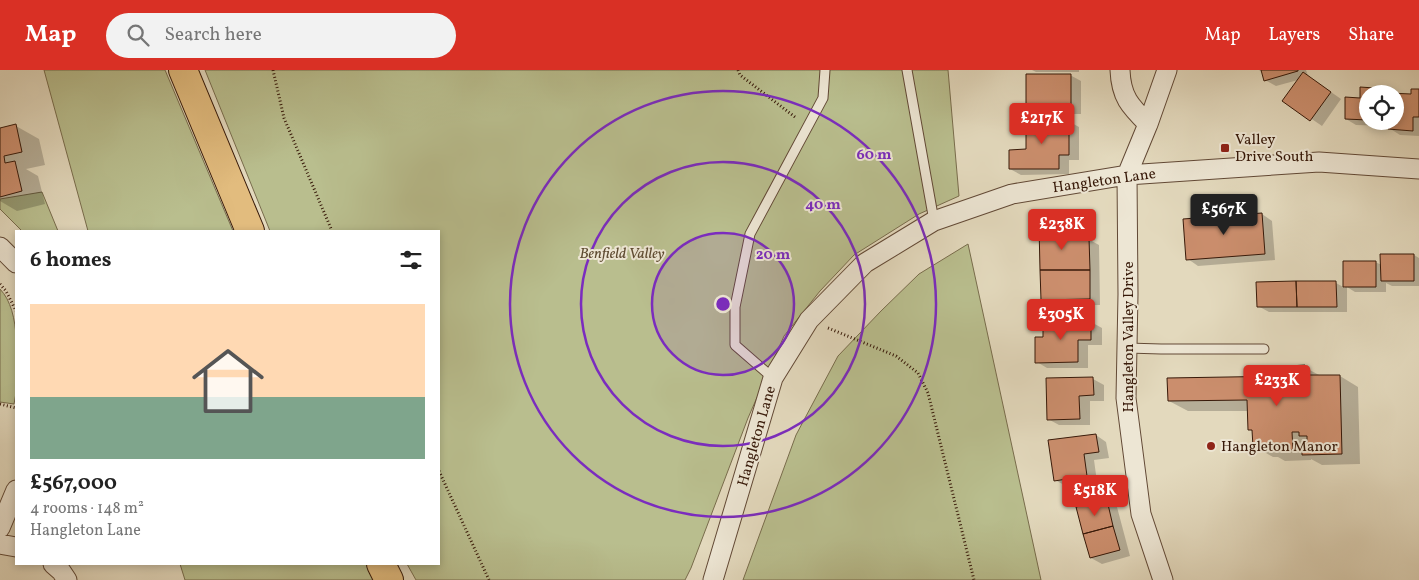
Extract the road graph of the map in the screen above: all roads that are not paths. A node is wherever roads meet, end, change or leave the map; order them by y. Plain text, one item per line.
1 (183, 70) edge
2 (825, 70) edge
3 (907, 70) edge
4 (1120, 70) edge
5 (1167, 70) edge
6 (1148, 124) junction
7 (1419, 169) edge
8 (1127, 175) junction
9 (934, 222) junction
10 (250, 230) edge
11 (0, 247) edge
12 (15, 262) edge
13 (1126, 348) junction
14 (1264, 349) dead end
15 (773, 378) junction
16 (15, 492) edge
17 (0, 528) edge
18 (0, 544) edge
19 (15, 547) edge
20 (53, 565) edge
21 (382, 565) edge
22 (67, 580) edge
23 (389, 580) edge
24 (712, 580) edge
25 (1163, 580) edge

1 - 10 highway
2 - 15 lane
3 - 9 lane
4 - 6 street
5 - 6 street, Hangleton Valley Drive
6 - 8 street, Hangleton Valley Drive
7 - 8 street, Hangleton Lane
8 - 9 street, Hangleton Lane
8 - 13 street, Hangleton Valley Drive
9 - 15 street, Hangleton Lane
11 - 12 street
13 - 14 lane
13 - 25 street, Hangleton Valley Drive
15 - 24 street, Hangleton Lane
16 - 17 street
18 - 19 street
20 - 22 street
21 - 23 highway

